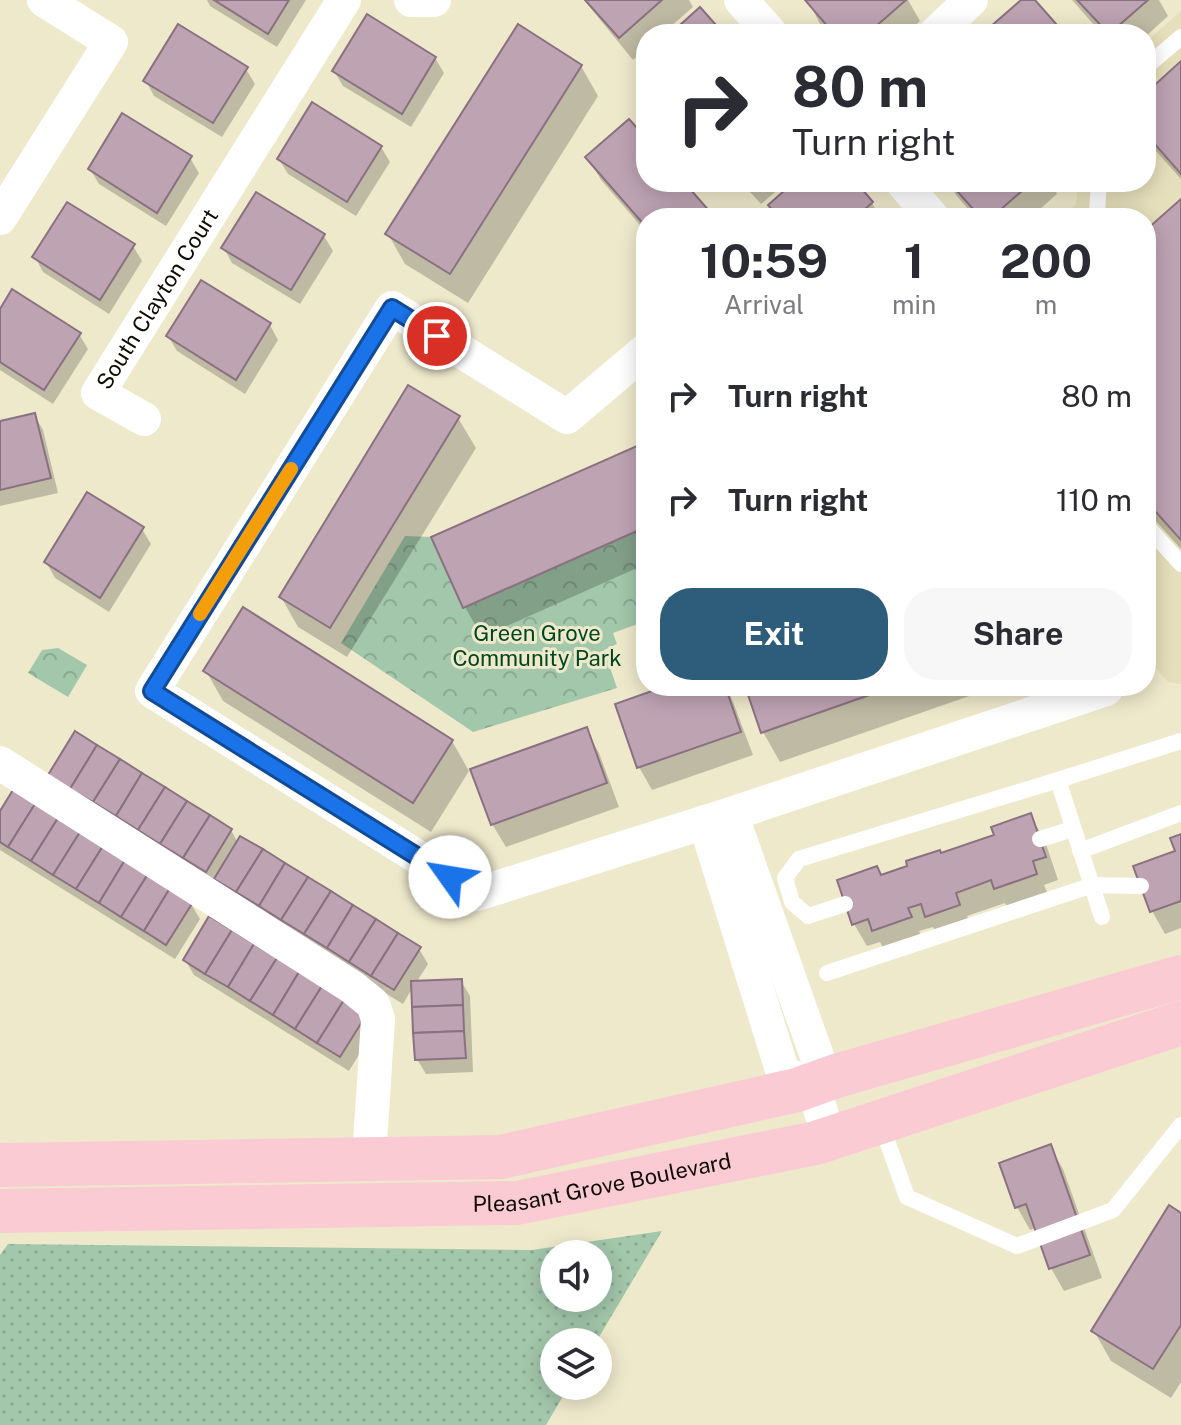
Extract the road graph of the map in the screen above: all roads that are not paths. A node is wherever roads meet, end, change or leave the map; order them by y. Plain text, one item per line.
1 (44, 0) edge
2 (344, 0) edge
3 (411, 0) edge
4 (434, 0) edge
5 (741, 0) edge
6 (971, 0) edge
7 (762, 24) edge
8 (946, 24) edge
9 (1181, 37) edge
10 (1156, 58) edge
11 (911, 192) edge
12 (924, 208) edge
13 (0, 218) edge
14 (636, 358) edge
15 (144, 419) dead end
16 (1156, 536) edge
17 (1181, 564) edge
18 (1085, 696) edge
19 (1181, 741) edge
20 (0, 763) edge
21 (1058, 780) junction
22 (1181, 813) edge
23 (718, 818) junction
24 (1073, 829) junction
25 (1040, 839) dead end
26 (1080, 851) junction
27 (1093, 885) junction
28 (1141, 886) dead end
29 (845, 904) dead end
30 (1102, 917) dead end
31 (827, 973) dead end
32 (1181, 977) edge
33 (801, 1010) junction
34 (766, 1019) junction
35 (1181, 1023) edge
36 (813, 1085) junction
37 (880, 1123) junction
38 (1181, 1125) edge
39 (829, 1139) junction
40 (369, 1159) junction
41 (0, 1165) edge
42 (0, 1211) edge

1 - 13 street
2 - 15 street, South Clayton Court
3 - 4 street
5 - 7 street
6 - 8 street
9 - 10 lane
11 - 12 street
14 - 23 street
16 - 17 lane
18 - 23 street
19 - 21 lane
20 - 40 street
21 - 24 lane
21 - 29 lane
22 - 26 lane
23 - 33 street
23 - 34 street
24 - 25 lane
24 - 26 lane
26 - 27 lane
27 - 28 lane
27 - 30 lane
27 - 31 lane
32 - 36 main road, Pleasant Grove Boulevard
33 - 34 street
33 - 36 street
34 - 36 street
35 - 37 main road, Pleasant Grove Boulevard
36 - 39 street
36 - 40 main road, Pleasant Grove Boulevard
37 - 38 lane
37 - 39 main road, Pleasant Grove Boulevard
39 - 42 main road, Pleasant Grove Boulevard
40 - 41 main road, Pleasant Grove Boulevard

